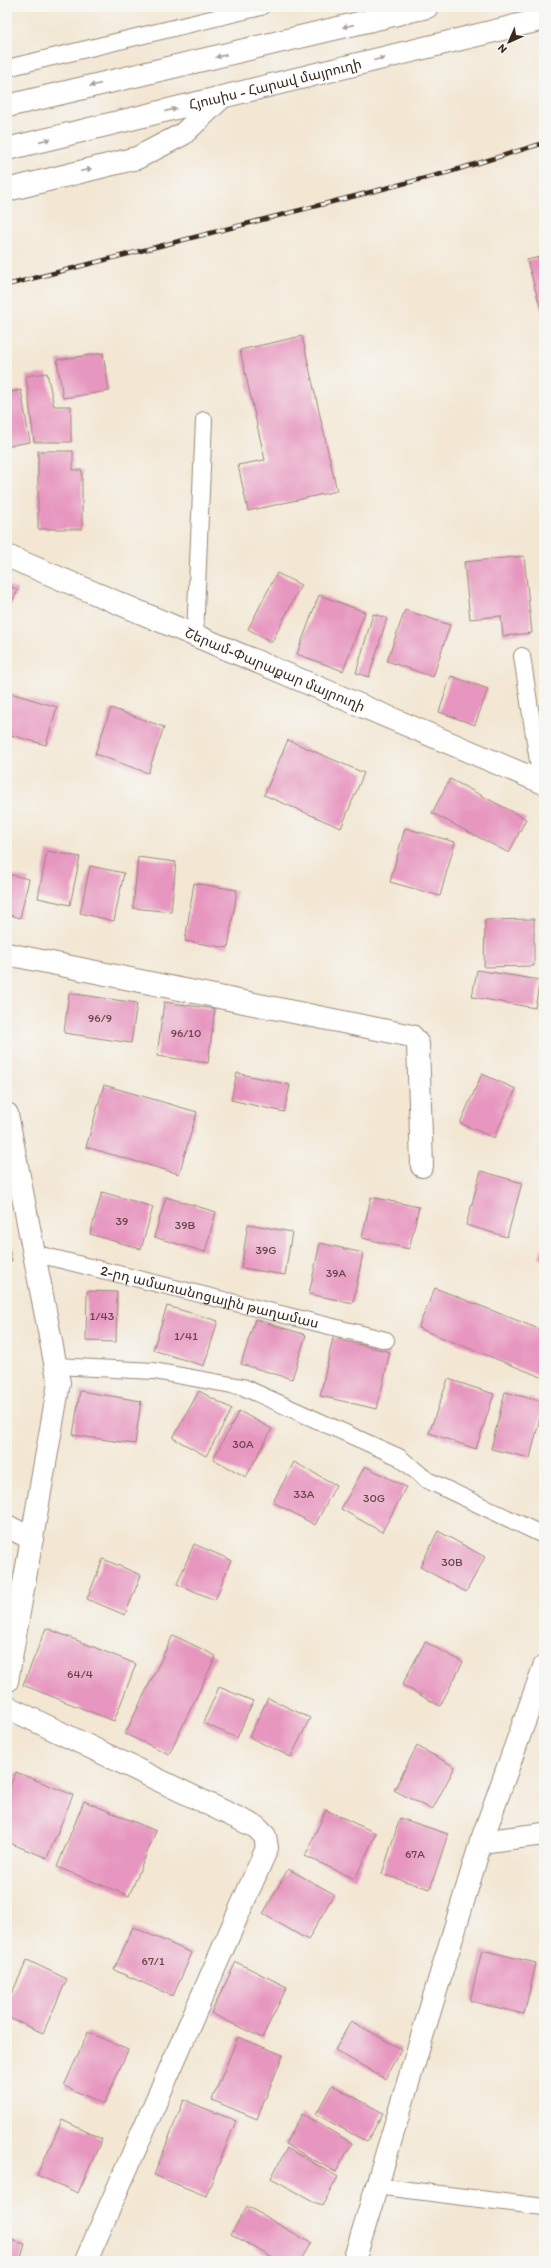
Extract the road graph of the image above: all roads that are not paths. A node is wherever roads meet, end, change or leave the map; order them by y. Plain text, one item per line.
1 (261, 7) edge
2 (426, 7) edge
3 (544, 19) edge
4 (7, 68) edge
5 (222, 98) junction
6 (7, 106) edge
7 (7, 149) edge
8 (7, 190) edge
9 (204, 420) dead end
10 (7, 556) edge
11 (195, 636) junction
12 (522, 656) dead end
13 (542, 782) edge
14 (7, 954) edge
15 (7, 1114) edge
16 (422, 1166) dead end
17 (33, 1253) junction
18 (386, 1340) dead end
19 (55, 1366) junction
20 (7, 1526) edge
21 (543, 1535) dead end
22 (32, 1539) junction
23 (544, 1667) edge
24 (7, 1682) edge
25 (7, 1707) edge
26 (544, 1834) edge
27 (481, 1842) junction
28 (376, 2186) junction
29 (544, 2207) edge
30 (86, 2261) edge
31 (354, 2261) edge

1 - 4 lane
2 -> 6 main road
5 -> 3 main road, Հյուսիս - Հարավ մայրուղի
7 -> 5 main road, Հյուսիս - Հարավ մայրուղի
8 -> 5 main road
9 - 11 lane
10 - 11 main road, Շերամ-Փարաքար մայրուղի
11 - 13 main road, Շերամ-Փարաքար մայրուղի
12 - 13 lane
14 - 16 main road
15 - 17 main road
17 - 18 lane, 2-րդ ամառանոցային թաղամաս
17 - 19 main road
19 - 21 lane
19 - 22 main road
20 - 22 main road
22 - 24 main road
23 - 27 main road
25 - 30 main road
26 - 27 main road
27 - 28 main road
28 - 29 lane
28 - 31 main road

